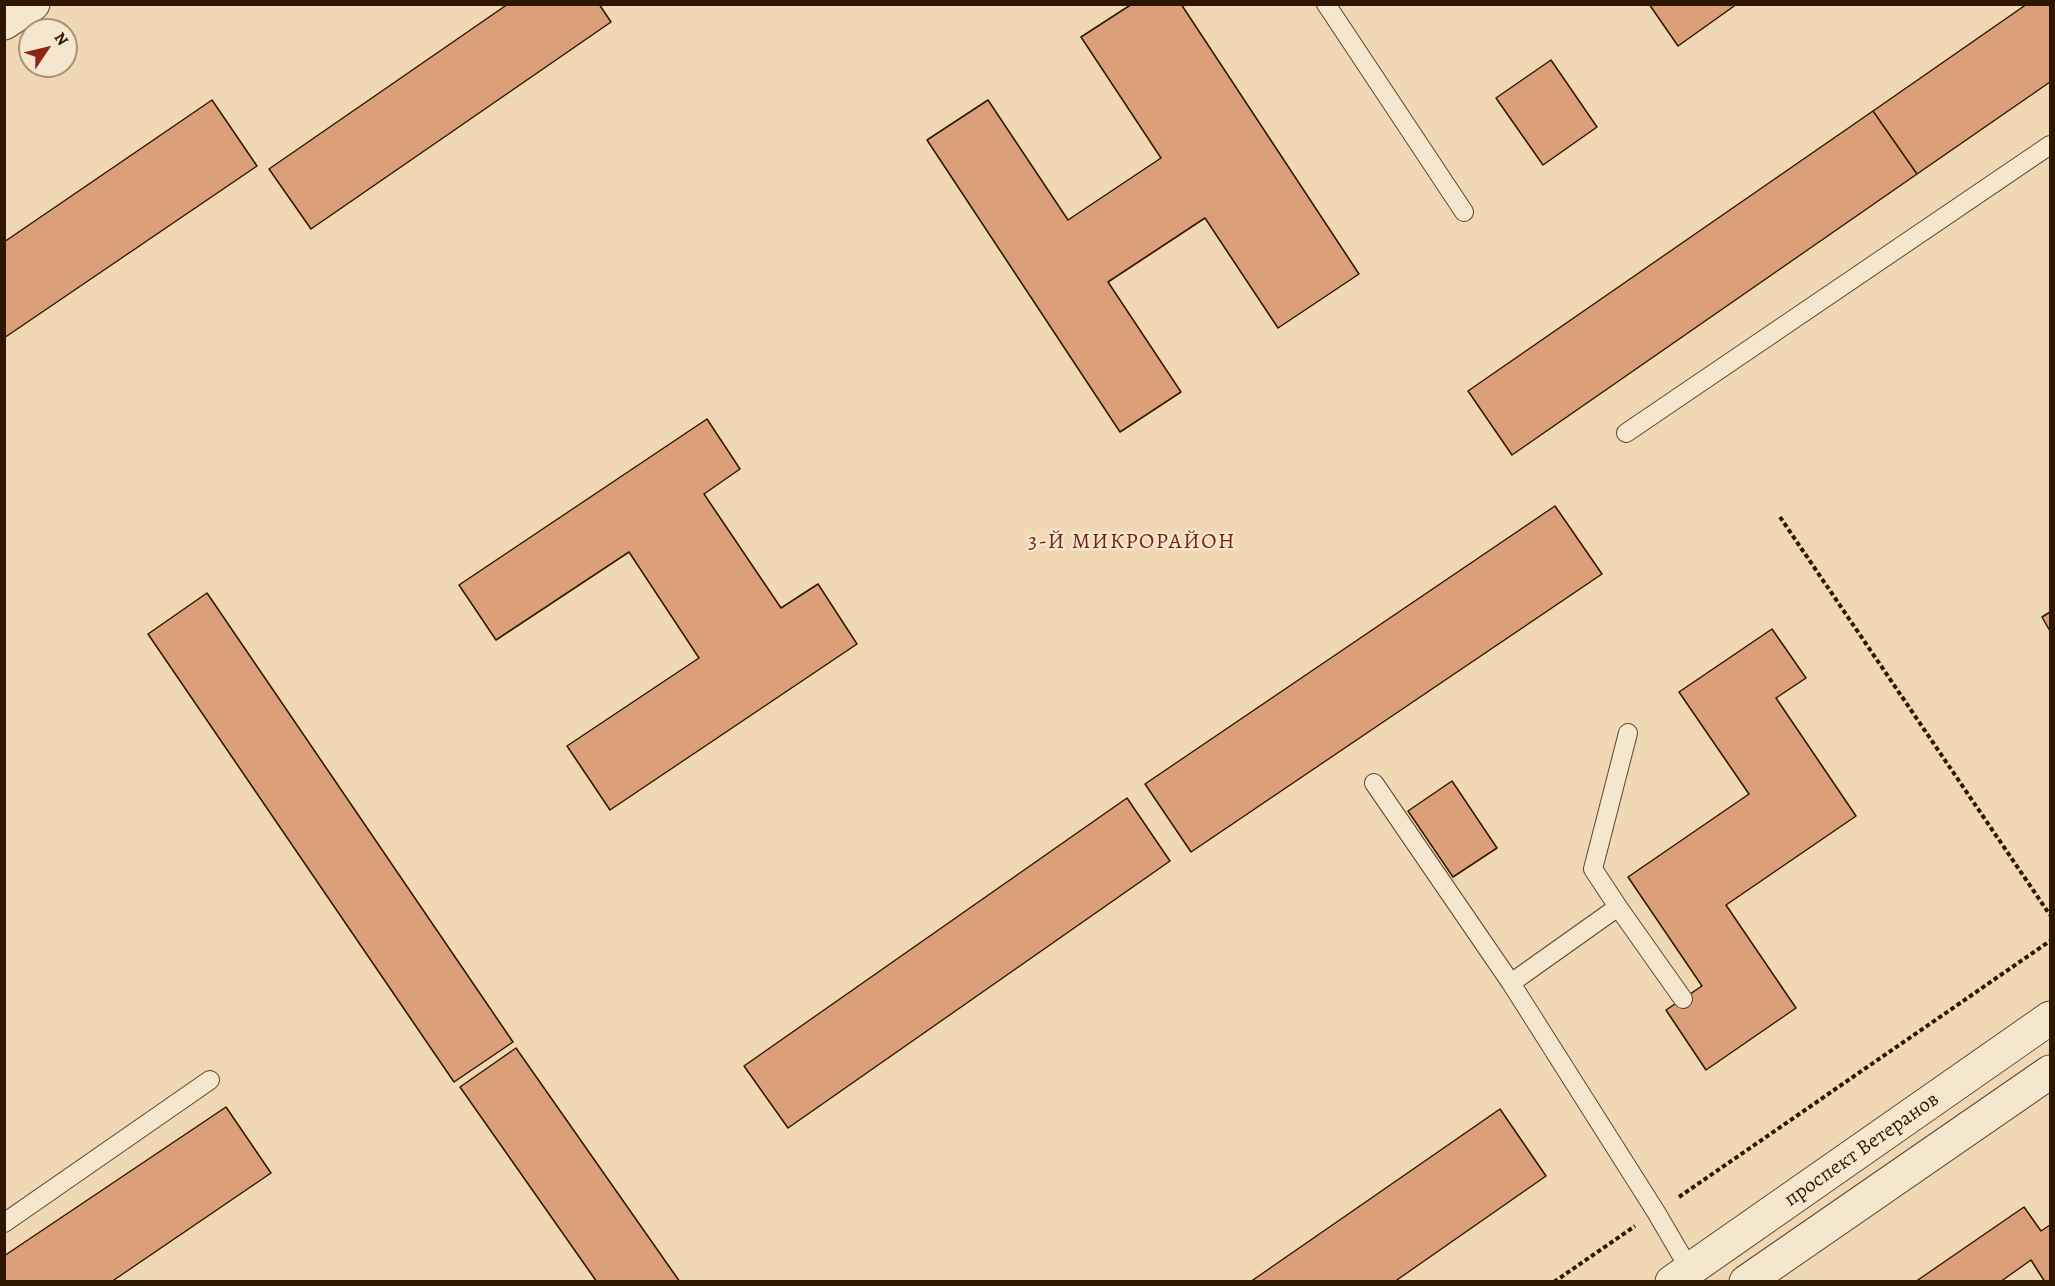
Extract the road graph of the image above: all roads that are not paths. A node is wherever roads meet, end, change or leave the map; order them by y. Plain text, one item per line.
1 (33, 4) edge
2 (1326, 4) edge
3 (4, 23) edge
4 (2050, 145) edge
5 (1464, 212) dead end
6 (1626, 433) dead end
7 (1628, 732) dead end
8 (1374, 783) dead end
9 (1618, 907) junction
10 (1511, 983) junction
11 (1683, 999) dead end
12 (2050, 1018) edge
13 (2050, 1072) edge
14 (210, 1080) dead end
15 (4, 1222) edge
16 (1686, 1278) edge
17 (1746, 1281) edge

1 - 3 street
2 - 5 lane
4 - 6 lane
7 - 9 lane
8 - 10 lane
9 - 10 lane
9 - 11 lane
10 - 16 lane
12 - 16 street, проспект Ветеранов
13 - 17 street, проспект Ветеранов
14 - 15 lane

